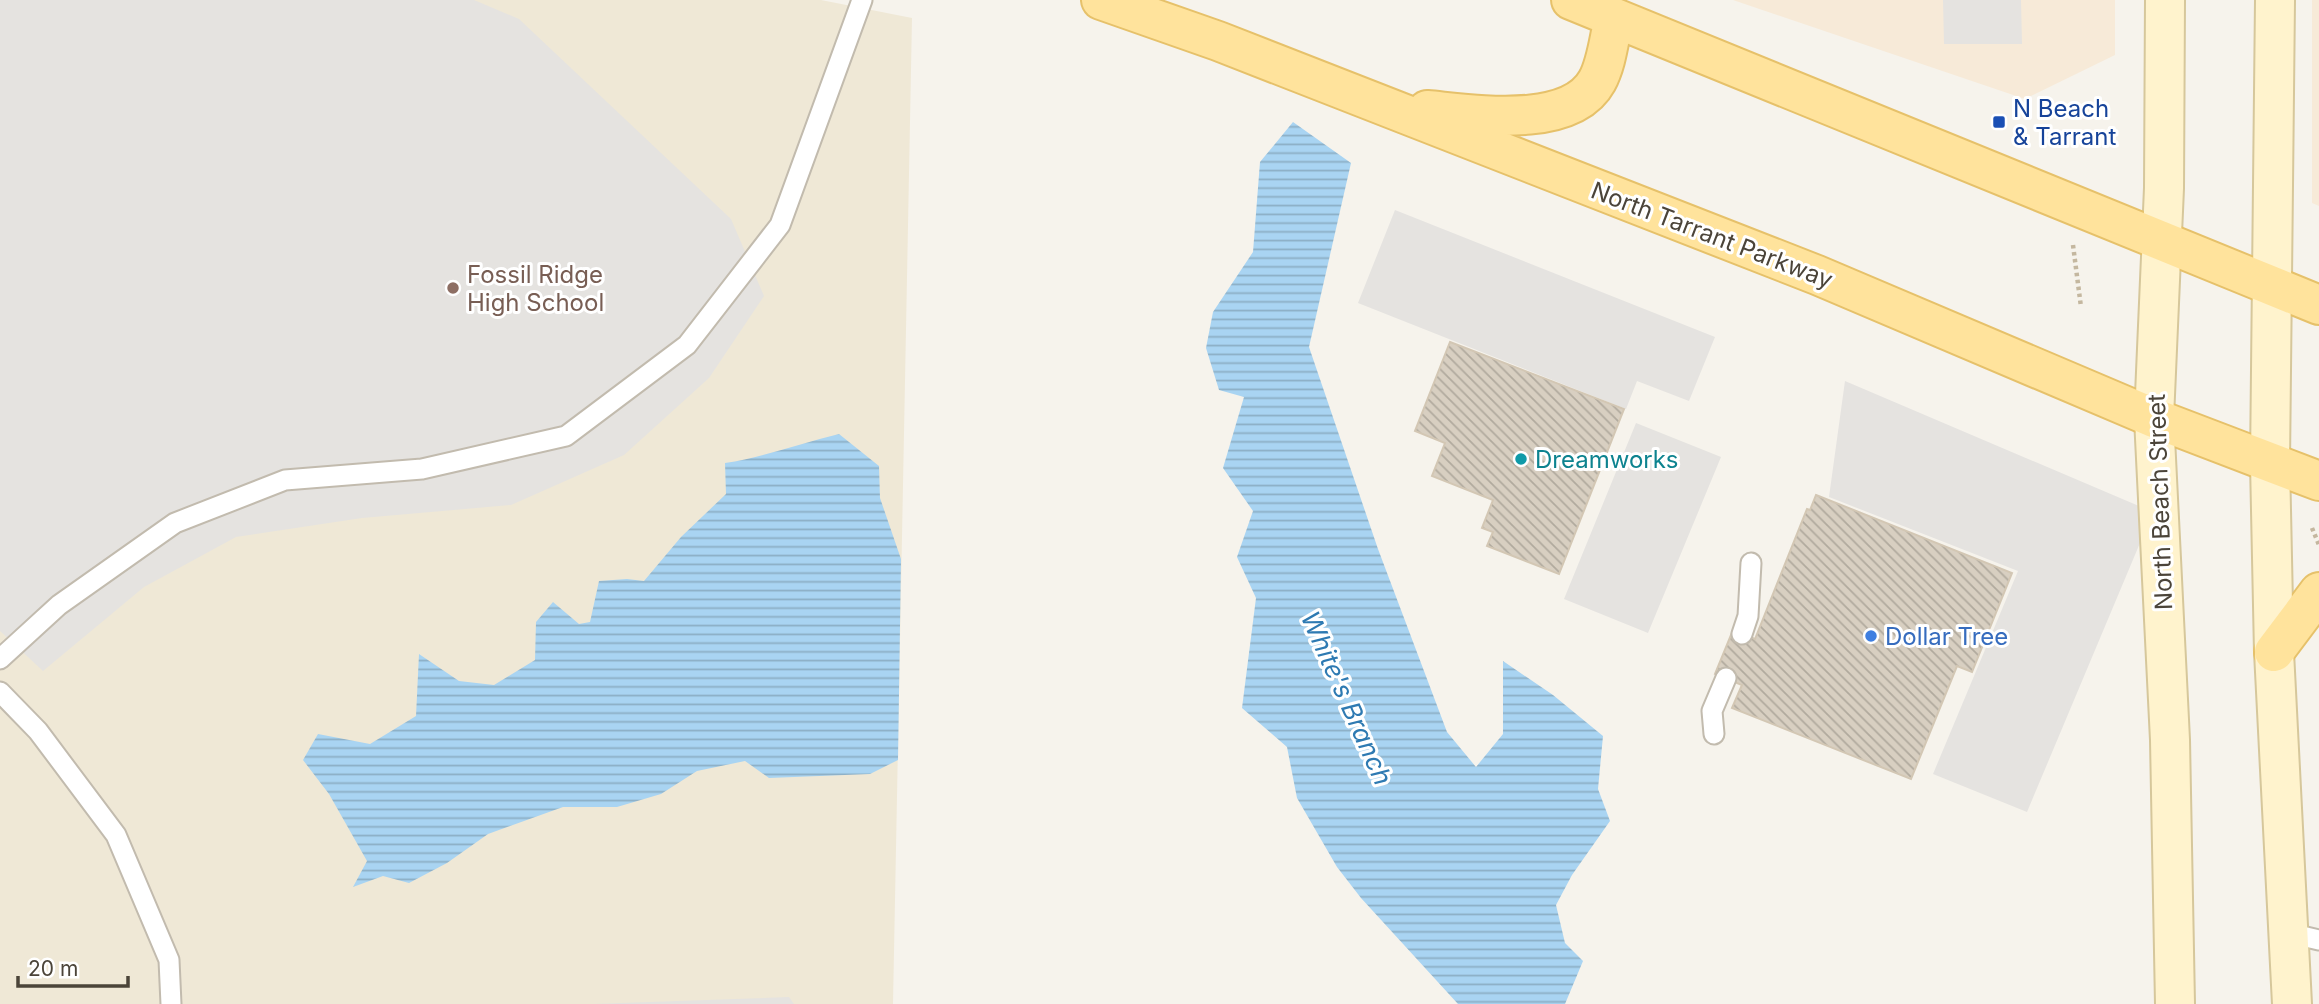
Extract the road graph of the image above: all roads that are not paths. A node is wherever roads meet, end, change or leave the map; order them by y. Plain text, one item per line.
1 (862, 0) edge
2 (1101, 0) edge
3 (1571, 0) edge
4 (2165, 0) edge
5 (2275, 0) edge
6 (1614, 18) junction
7 (1383, 106) junction
8 (2161, 243) junction
9 (2272, 286) junction
10 (2319, 305) edge
11 (2154, 418) junction
12 (2270, 463) junction
13 (2315, 499) edge
14 (1751, 563) dead end
15 (2319, 592) edge
16 (1742, 634) dead end
17 (2274, 652) junction
18 (0, 659) edge
19 (1726, 678) dead end
20 (0, 692) edge
21 (1714, 734) dead end
22 (2304, 937) edge
23 (171, 1004) edge
24 (2175, 1004) edge
25 (2292, 1004) edge

1 - 18 lane
2 - 7 main road, North Tarrant Parkway
3 - 6 main road
4 - 8 main road, North Beach Street
5 - 9 main road
6 - 7 main road
6 - 8 main road
7 - 11 main road, North Tarrant Parkway
8 - 9 main road
8 - 11 main road, North Beach Street
9 - 10 main road
9 - 12 main road
11 - 12 main road, North Tarrant Parkway
11 - 24 main road, North Beach Street
12 - 13 main road, North Tarrant Parkway
12 - 17 main road
14 - 16 lane
15 - 17 main road
17 - 22 main road
19 - 21 lane
20 - 23 lane
22 - 25 main road

